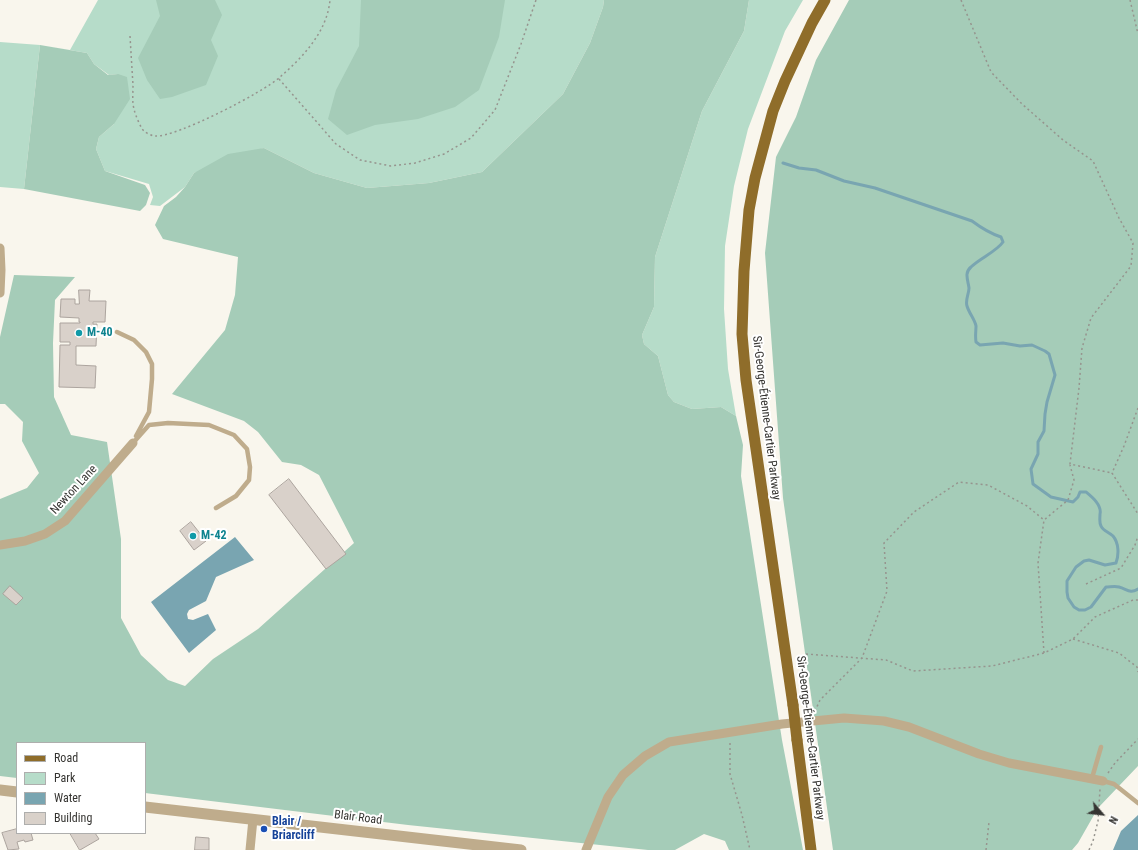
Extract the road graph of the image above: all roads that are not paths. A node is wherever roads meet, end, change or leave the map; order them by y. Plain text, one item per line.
1 (825, 0) edge
2 (0, 248) edge
3 (0, 293) edge
4 (117, 332) dead end
5 (133, 443) junction
6 (216, 508) dead end
7 (0, 545) edge
8 (1101, 747) dead end
9 (1092, 778) junction
10 (1103, 781) joint
11 (0, 790) edge
12 (16, 792) edge
13 (1138, 803) edge
14 (146, 807) edge
15 (253, 819) junction
16 (250, 850) edge
17 (521, 850) edge
18 (586, 850) edge
19 (811, 850) edge

1 - 19 main road, Sir-George-Étienne-Cartier Parkway, bridge
2 - 3 street
4 - 5 lane
5 - 6 lane
5 - 7 street, Newton Lane
8 - 9 lane
9 - 10 street
9 - 18 street
10 - 13 lane
11 - 12 street
14 - 15 street, Blair Road
15 - 16 street
15 - 17 street, Blair Road

